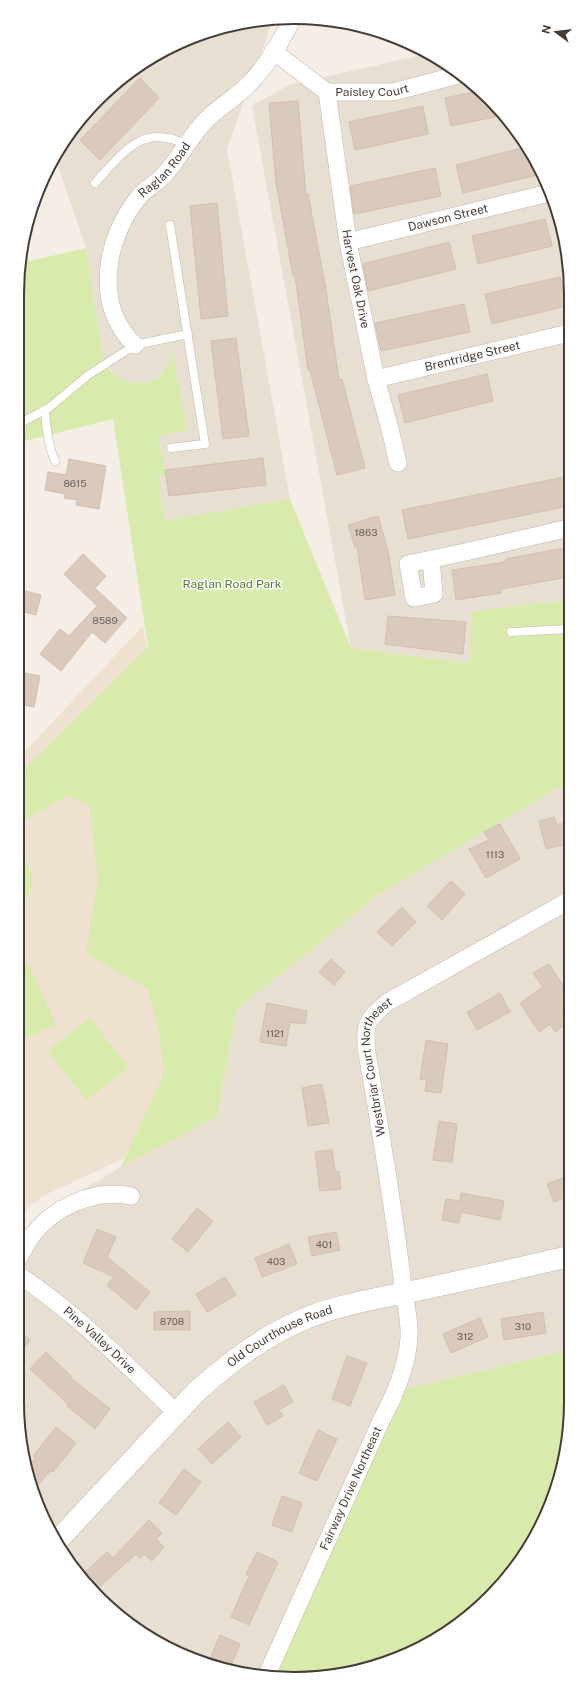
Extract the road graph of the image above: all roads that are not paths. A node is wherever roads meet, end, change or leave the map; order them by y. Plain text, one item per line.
1 (289, 24) edge
2 (273, 51) junction
3 (453, 76) edge
4 (326, 92) junction
5 (187, 145) junction
6 (95, 183) dead end
7 (544, 194) edge
8 (170, 225) dead end
9 (348, 242) junction
10 (188, 334) junction
11 (564, 334) edge
12 (135, 344) junction
13 (376, 379) junction
14 (45, 410) junction
15 (24, 421) edge
16 (171, 448) dead end
17 (55, 461) dead end
18 (398, 463) dead end
19 (564, 529) edge
20 (431, 559) junction
21 (564, 629) edge
22 (511, 632) dead end
23 (564, 903) edge
24 (131, 1196) dead end
25 (24, 1249) edge
26 (564, 1258) edge
27 (24, 1279) edge
28 (404, 1293) junction
29 (177, 1413) junction
30 (60, 1538) edge
31 (269, 1671) edge

1 - 2 street, Raglan Road
2 - 4 street, Paisley Court
2 - 5 street, Raglan Road
3 - 4 street, Paisley Court
4 - 9 street, Harvest Oak Drive
5 - 6 lane
5 - 12 street, Raglan Road
7 - 9 street, Dawson Street
8 - 10 lane
9 - 13 street, Harvest Oak Drive
10 - 12 lane
10 - 16 lane
11 - 13 street, Brentridge Street
12 - 14 lane
13 - 18 street, Harvest Oak Drive
14 - 15 lane
14 - 17 lane
19 - 20 street
20 - 20 street
21 - 22 lane
23 - 28 street, Westbriar Court Northeast
24 - 25 street
26 - 28 street, Old Courthouse Road
27 - 29 street, Pine Valley Drive
28 - 29 street, Old Courthouse Road
28 - 31 street, Fairway Drive Northeast
29 - 30 street, Old Courthouse Road

